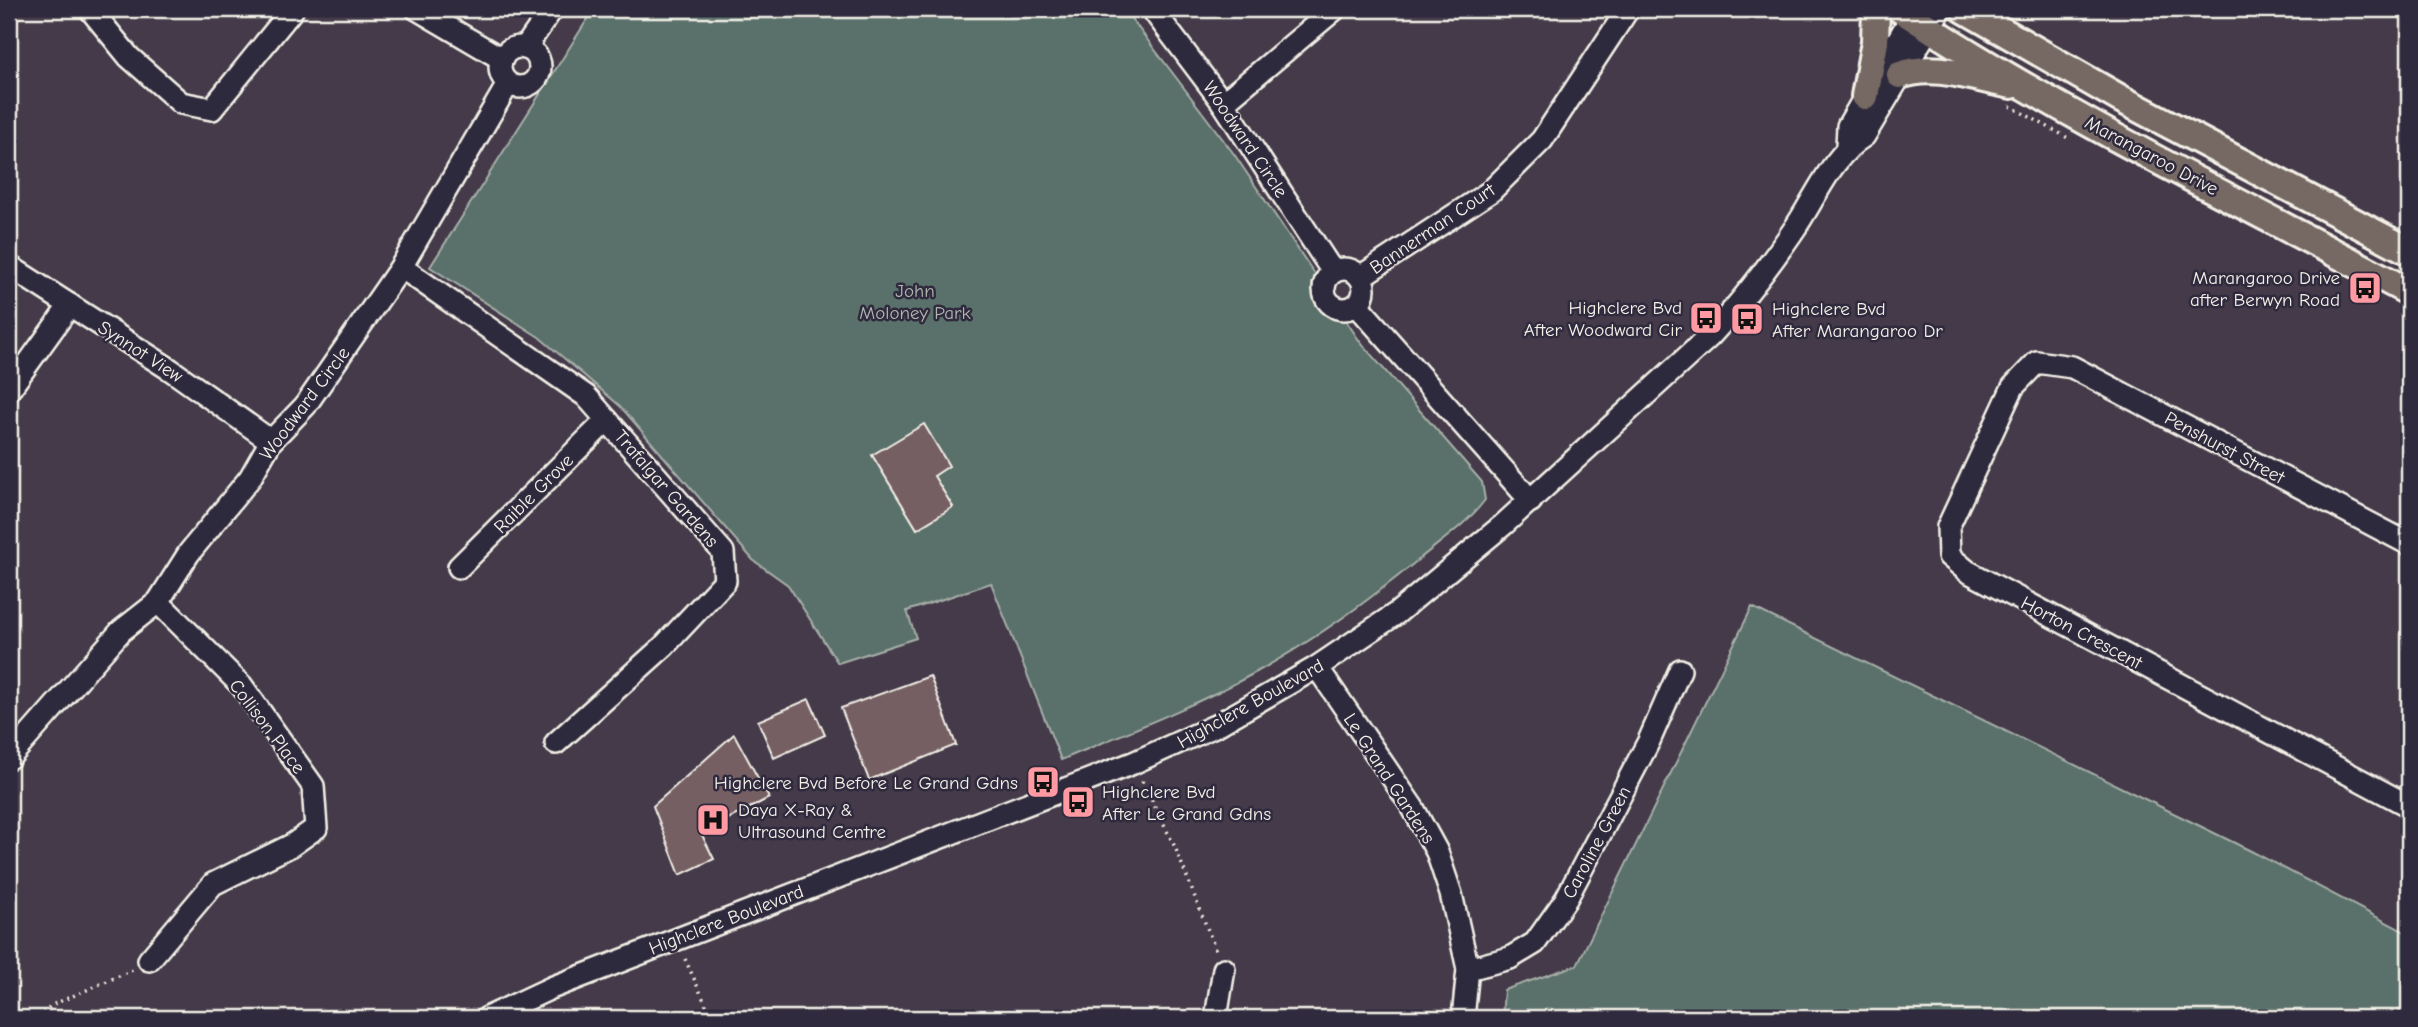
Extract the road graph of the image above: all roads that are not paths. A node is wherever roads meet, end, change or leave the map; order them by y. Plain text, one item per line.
1 (90, 9) edge
2 (293, 9) edge
3 (417, 9) edge
4 (552, 9) edge
5 (1152, 9) edge
6 (1335, 9) edge
7 (1628, 9) edge
8 (1876, 9) edge
9 (1964, 9) edge
10 (1919, 14) edge
11 (525, 48) junction
12 (502, 59) junction
13 (1900, 75) junction
14 (509, 83) junction
15 (2027, 88) junction
16 (1865, 96) junction
17 (1223, 103) junction
18 (1847, 146) junction
19 (2409, 251) edge
20 (9, 265) edge
21 (401, 267) junction
22 (1334, 272) junction
23 (1360, 277) junction
24 (2409, 292) edge
25 (70, 305) junction
26 (1357, 305) junction
27 (2037, 362) joint
28 (9, 390) edge
29 (607, 420) junction
30 (271, 441) junction
31 (1531, 500) junction
32 (2409, 544) edge
33 (459, 566) dead end
34 (158, 602) junction
35 (1317, 667) junction
36 (1680, 670) dead end
37 (555, 743) dead end
38 (9, 758) edge
39 (2409, 806) edge
40 (149, 960) road end
41 (1224, 969) road end
42 (1468, 969) junction
43 (487, 1018) edge
44 (1216, 1018) edge
45 (1463, 1018) edge

1 - 2 street
3 - 12 street
4 - 11 street
5 - 17 street, Woodward Circle
6 - 17 street
7 - 23 street, Bannerman Court
8 - 16 main road
9 - 19 main road, Marangaroo Drive
10 - 13 street, Highclere Boulevard
10 - 15 main road, Marangaroo Drive
10 - 16 street, Highclere Boulevard
11 - 12 street
11 - 14 street
12 - 14 street
13 - 15 main road
13 - 18 street, Highclere Boulevard
14 - 21 street, Woodward Circle
15 - 24 main road, Marangaroo Drive
16 - 18 street, Highclere Boulevard
17 - 22 street, Woodward Circle
18 - 31 street, Highclere Boulevard
20 - 25 street, Synnot View
21 - 29 street, Trafalgar Gardens
21 - 30 street, Woodward Circle
22 - 23 street
22 - 26 street
23 - 26 street
25 - 28 street
25 - 30 street, Synnot View
26 - 31 street
27 - 32 street, Penshurst Street
27 - 39 street, Horton Crescent
29 - 33 street, Raible Grove
29 - 37 street, Trafalgar Gardens
30 - 34 street, Woodward Circle
31 - 35 street, Highclere Boulevard
34 - 38 street, Woodward Circle
34 - 40 street, Collison Place
35 - 42 street, Le Grand Gardens
35 - 43 street, Highclere Boulevard
36 - 42 street, Caroline Green
41 - 44 street
42 - 45 street, Le Grand Gardens

